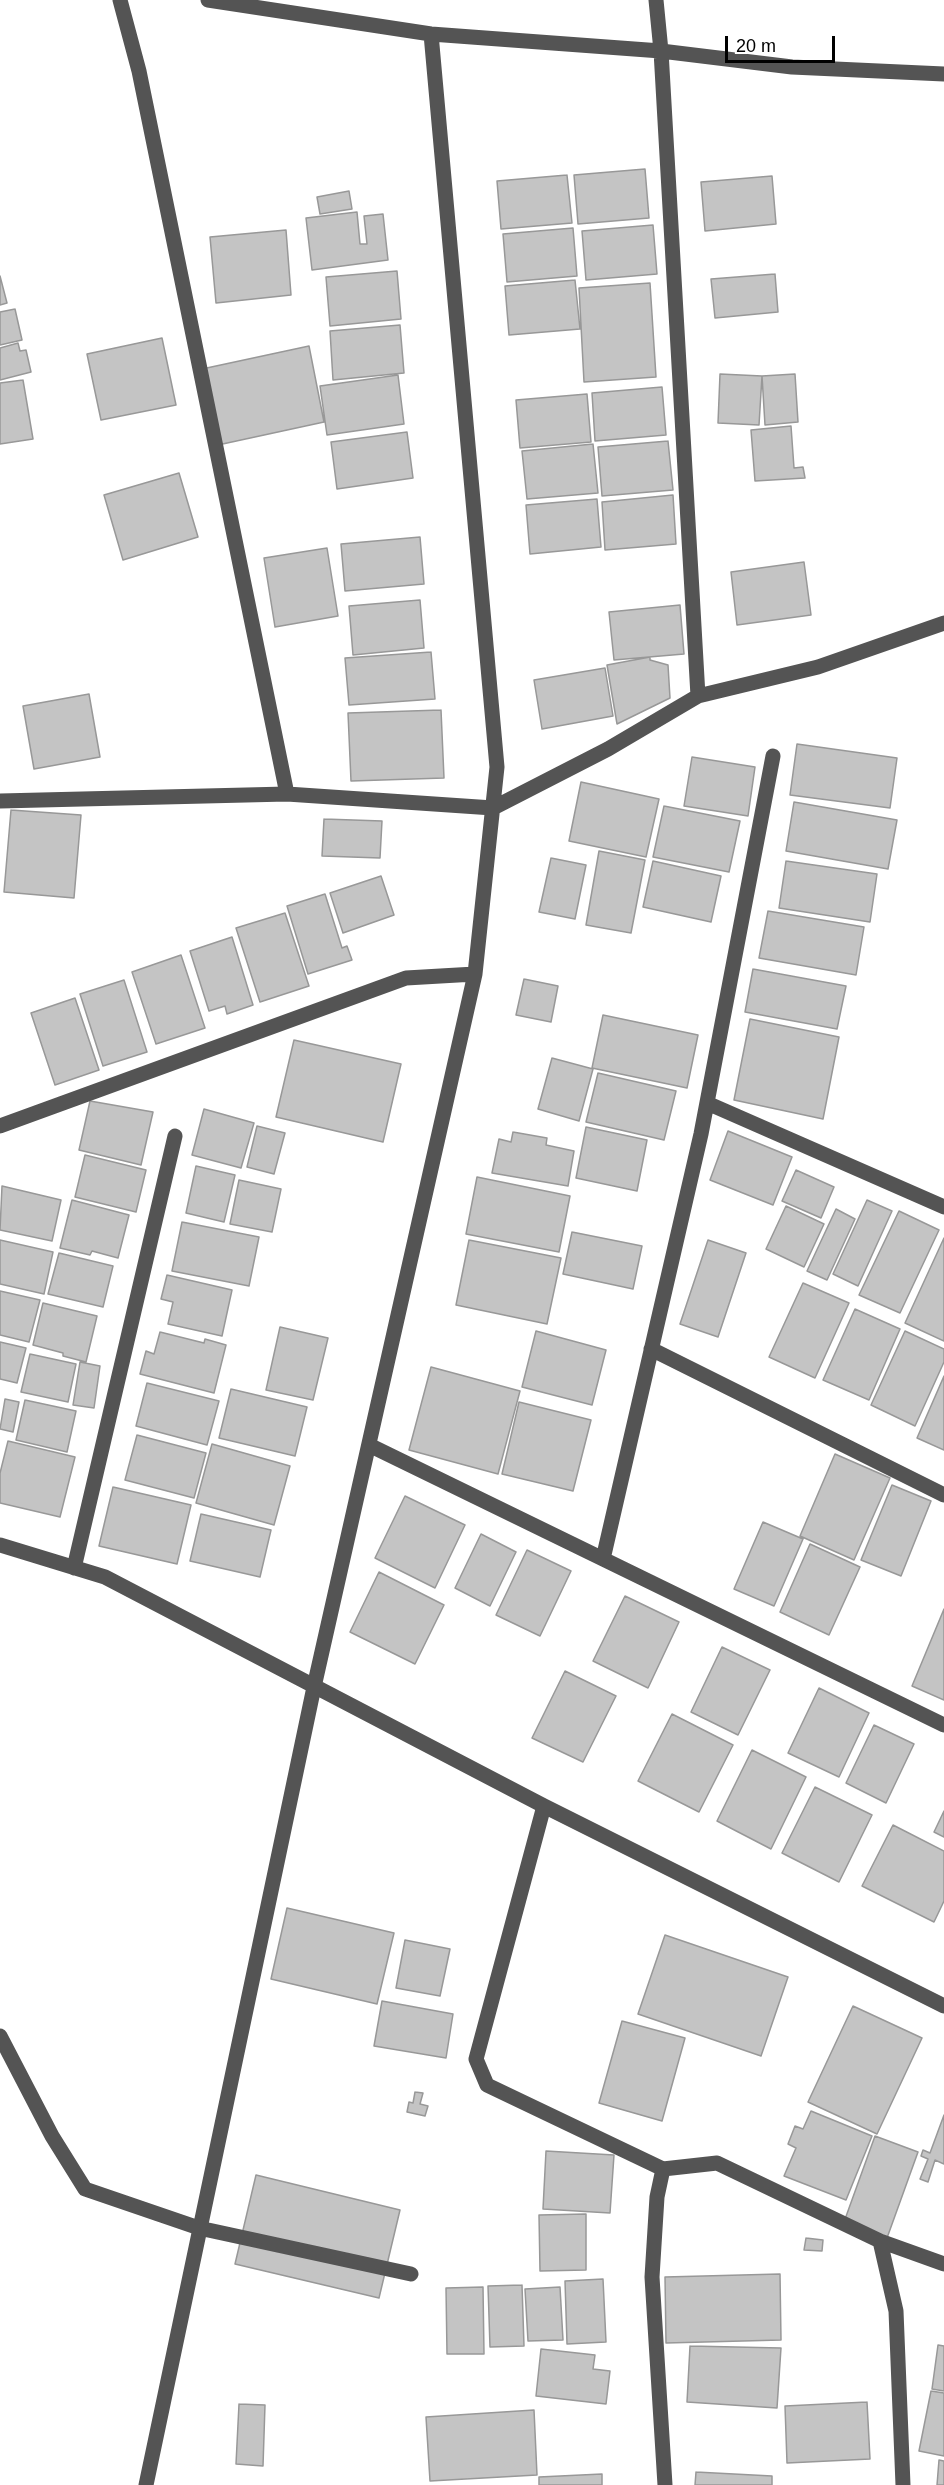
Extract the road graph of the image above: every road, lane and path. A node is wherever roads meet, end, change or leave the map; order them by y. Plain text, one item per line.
1 (120, 0) edge
2 (208, 0) edge
3 (656, 0) edge
4 (431, 34) junction
5 (661, 51) junction
6 (944, 74) edge
7 (944, 622) edge
8 (698, 696) junction
9 (773, 756) dead end
10 (287, 794) junction
11 (0, 801) edge
12 (493, 808) junction
13 (475, 974) junction
14 (707, 1103) junction
15 (0, 1126) edge
16 (175, 1136) dead end
17 (944, 1208) edge
18 (651, 1349) junction
19 (369, 1445) junction
20 (944, 1495) edge
21 (0, 1545) edge
22 (603, 1559) junction
23 (74, 1568) junction
24 (314, 1687) junction
25 (944, 1725) edge
26 (544, 1806) junction
27 (944, 2006) edge
28 (0, 2036) edge
29 (663, 2169) junction
30 (200, 2228) junction
31 (880, 2241) junction
32 (944, 2264) edge
33 (411, 2274) dead end
34 (146, 2485) edge
35 (665, 2485) edge
36 (903, 2485) edge

1 - 10 street
2 - 4 street
3 - 5 street
4 - 5 street
4 - 12 street
5 - 6 street
5 - 8 street
7 - 8 street
8 - 12 street
9 - 14 street
10 - 11 street
10 - 12 street
12 - 13 street
13 - 15 street
13 - 19 street
14 - 17 street
14 - 18 street
16 - 23 street
18 - 20 street
18 - 22 street
19 - 22 street
19 - 24 street
21 - 23 street
22 - 25 street
23 - 24 street
24 - 26 street
24 - 30 street
26 - 27 street
26 - 29 street
28 - 30 street
29 - 31 street
29 - 35 street
30 - 33 street
30 - 34 street
31 - 32 street
31 - 36 street

